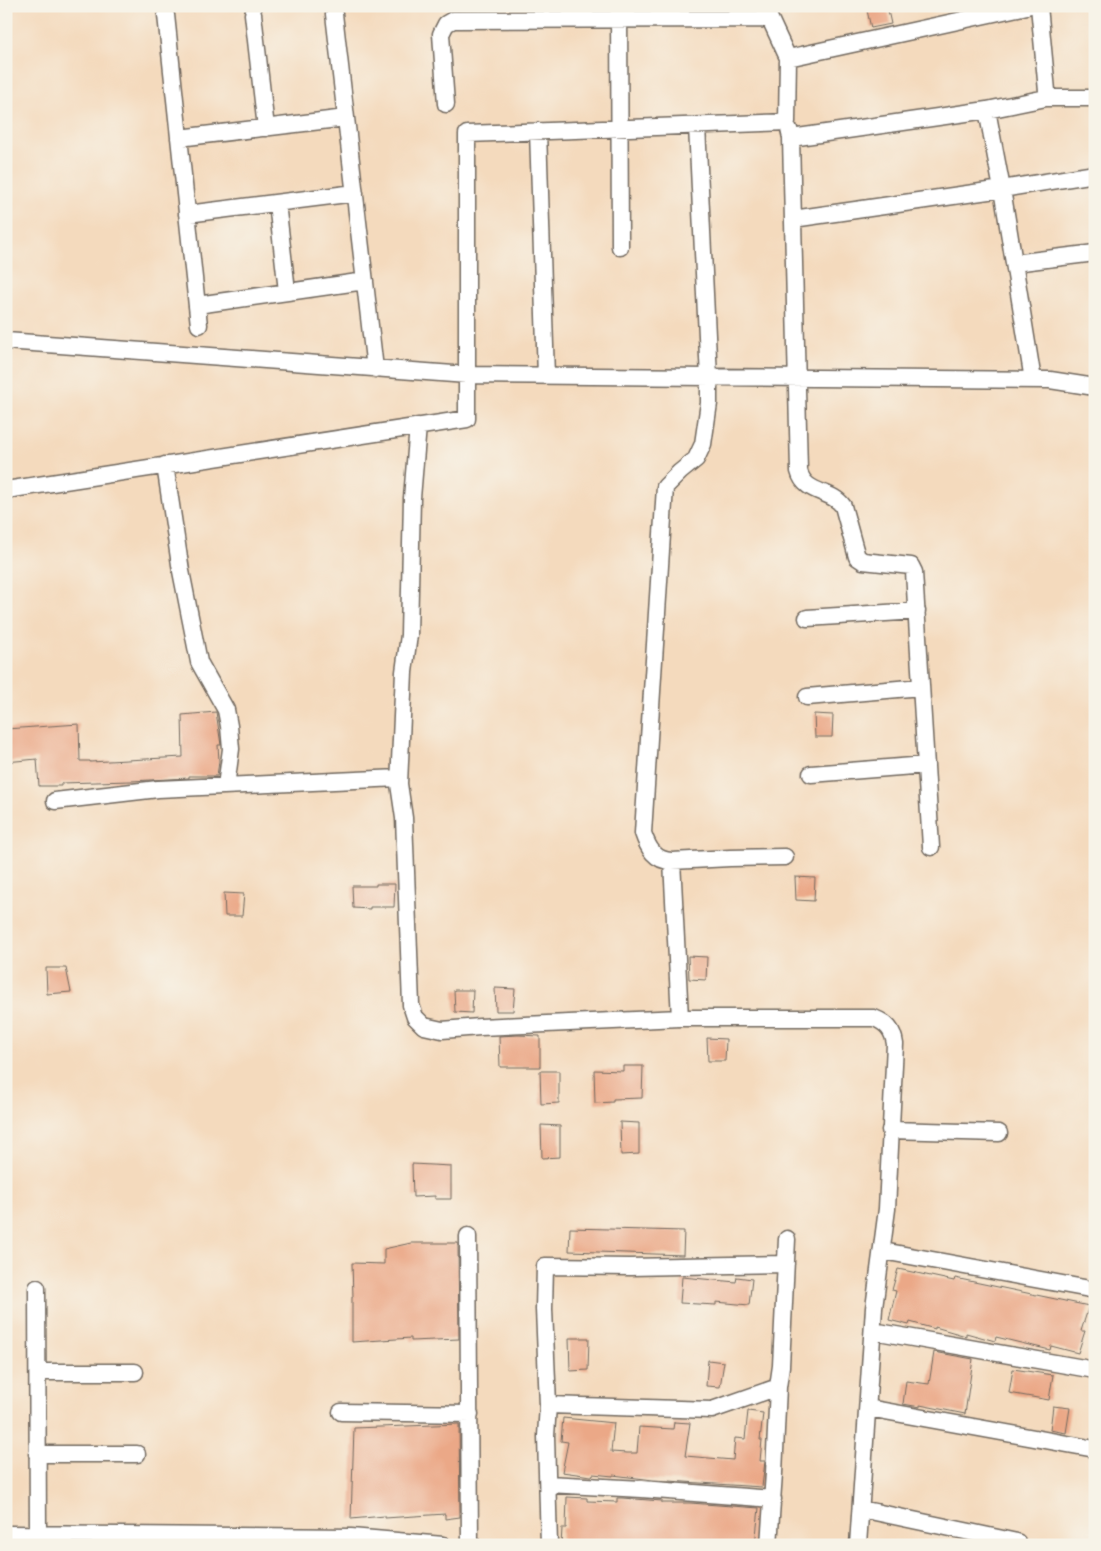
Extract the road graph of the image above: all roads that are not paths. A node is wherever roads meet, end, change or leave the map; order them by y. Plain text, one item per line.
1 (1027, 6) edge
2 (1039, 6) edge
3 (767, 12) edge
4 (619, 13) edge
5 (253, 14) dead end
6 (334, 14) dead end
7 (166, 15) dead end
8 (788, 58) junction
9 (1046, 98) junction
10 (1095, 98) edge
11 (446, 104) dead end
12 (987, 110) junction
13 (346, 118) junction
14 (697, 126) junction
15 (266, 128) junction
16 (618, 128) junction
17 (789, 130) junction
18 (538, 131) junction
19 (179, 138) junction
20 (1095, 174) edge
21 (1002, 189) junction
22 (355, 193) junction
23 (277, 203) junction
24 (187, 214) junction
25 (792, 219) junction
26 (620, 247) dead end
27 (1095, 253) edge
28 (1014, 263) junction
29 (365, 281) junction
30 (287, 291) junction
31 (197, 305) junction
32 (199, 325) dead end
33 (6, 341) edge
34 (376, 369) junction
35 (467, 375) junction
36 (546, 376) junction
37 (709, 378) junction
38 (796, 378) junction
39 (1033, 380) junction
40 (1095, 387) edge
41 (418, 426) junction
42 (166, 465) junction
43 (6, 490) edge
44 (917, 611) junction
45 (807, 618) dead end
46 (922, 687) junction
47 (807, 697) dead end
48 (926, 765) junction
49 (811, 774) dead end
50 (399, 778) junction
51 (226, 786) junction
52 (55, 801) dead end
53 (931, 847) dead end
54 (785, 857) dead end
55 (672, 861) junction
56 (680, 1018) junction
57 (890, 1130) junction
58 (1000, 1133) dead end
59 (468, 1236) dead end
60 (787, 1239) dead end
61 (883, 1251) junction
62 (786, 1264) junction
63 (37, 1288) dead end
64 (1095, 1290) edge
65 (873, 1331) junction
66 (1095, 1370) edge
67 (38, 1372) junction
68 (135, 1372) dead end
69 (778, 1387) junction
70 (548, 1406) junction
71 (868, 1408) junction
72 (341, 1412) dead end
73 (470, 1414) junction
74 (1095, 1449) edge
75 (37, 1454) junction
76 (137, 1454) dead end
77 (548, 1484) junction
78 (773, 1499) junction
79 (861, 1510) junction
80 (6, 1534) edge
81 (38, 1534) junction
82 (407, 1543) edge
83 (443, 1545) edge
84 (470, 1545) edge
85 (549, 1545) edge
86 (769, 1545) edge
87 (858, 1545) edge
88 (1016, 1545) edge

1 - 8 street
2 - 9 street
3 - 4 street
3 - 8 street
4 - 11 street
4 - 16 street
5 - 15 street
6 - 13 street
7 - 19 street
8 - 17 street
9 - 10 street
9 - 12 street
12 - 17 street
12 - 21 street
13 - 15 street
13 - 22 street
14 - 16 street
14 - 17 street
14 - 37 street
15 - 19 street
16 - 18 street
16 - 26 street
17 - 25 street
18 - 35 street
18 - 36 street
19 - 24 street
20 - 21 street
21 - 25 street
21 - 28 street
22 - 23 street
22 - 29 street
23 - 24 street
23 - 30 street
24 - 31 street
25 - 38 street
27 - 28 street
28 - 39 street
29 - 30 street
29 - 34 street
30 - 31 street
31 - 32 street
33 - 34 street
34 - 35 street
35 - 36 street
35 - 41 street
36 - 37 street
37 - 38 street
37 - 55 street
38 - 39 street
38 - 44 street
39 - 40 street
41 - 42 street
41 - 50 street
42 - 43 street
42 - 51 street
44 - 45 street
44 - 46 street
46 - 47 street
46 - 48 street
48 - 49 street
48 - 53 street
50 - 51 street
50 - 56 street
51 - 52 street
54 - 55 street
55 - 56 street
56 - 57 street
57 - 58 street
57 - 61 street
59 - 73 street
60 - 62 street
61 - 64 street
61 - 65 street
62 - 69 street
62 - 70 street
63 - 67 street
65 - 66 street
65 - 71 street
67 - 68 street
67 - 75 street
69 - 70 street
69 - 78 street
70 - 77 street
71 - 74 street
71 - 79 street
72 - 73 street
73 - 84 street
75 - 76 street
75 - 81 street
77 - 78 street
77 - 85 street
78 - 86 street
79 - 87 street
79 - 88 street
80 - 81 street
81 - 82 street
82 - 83 street

